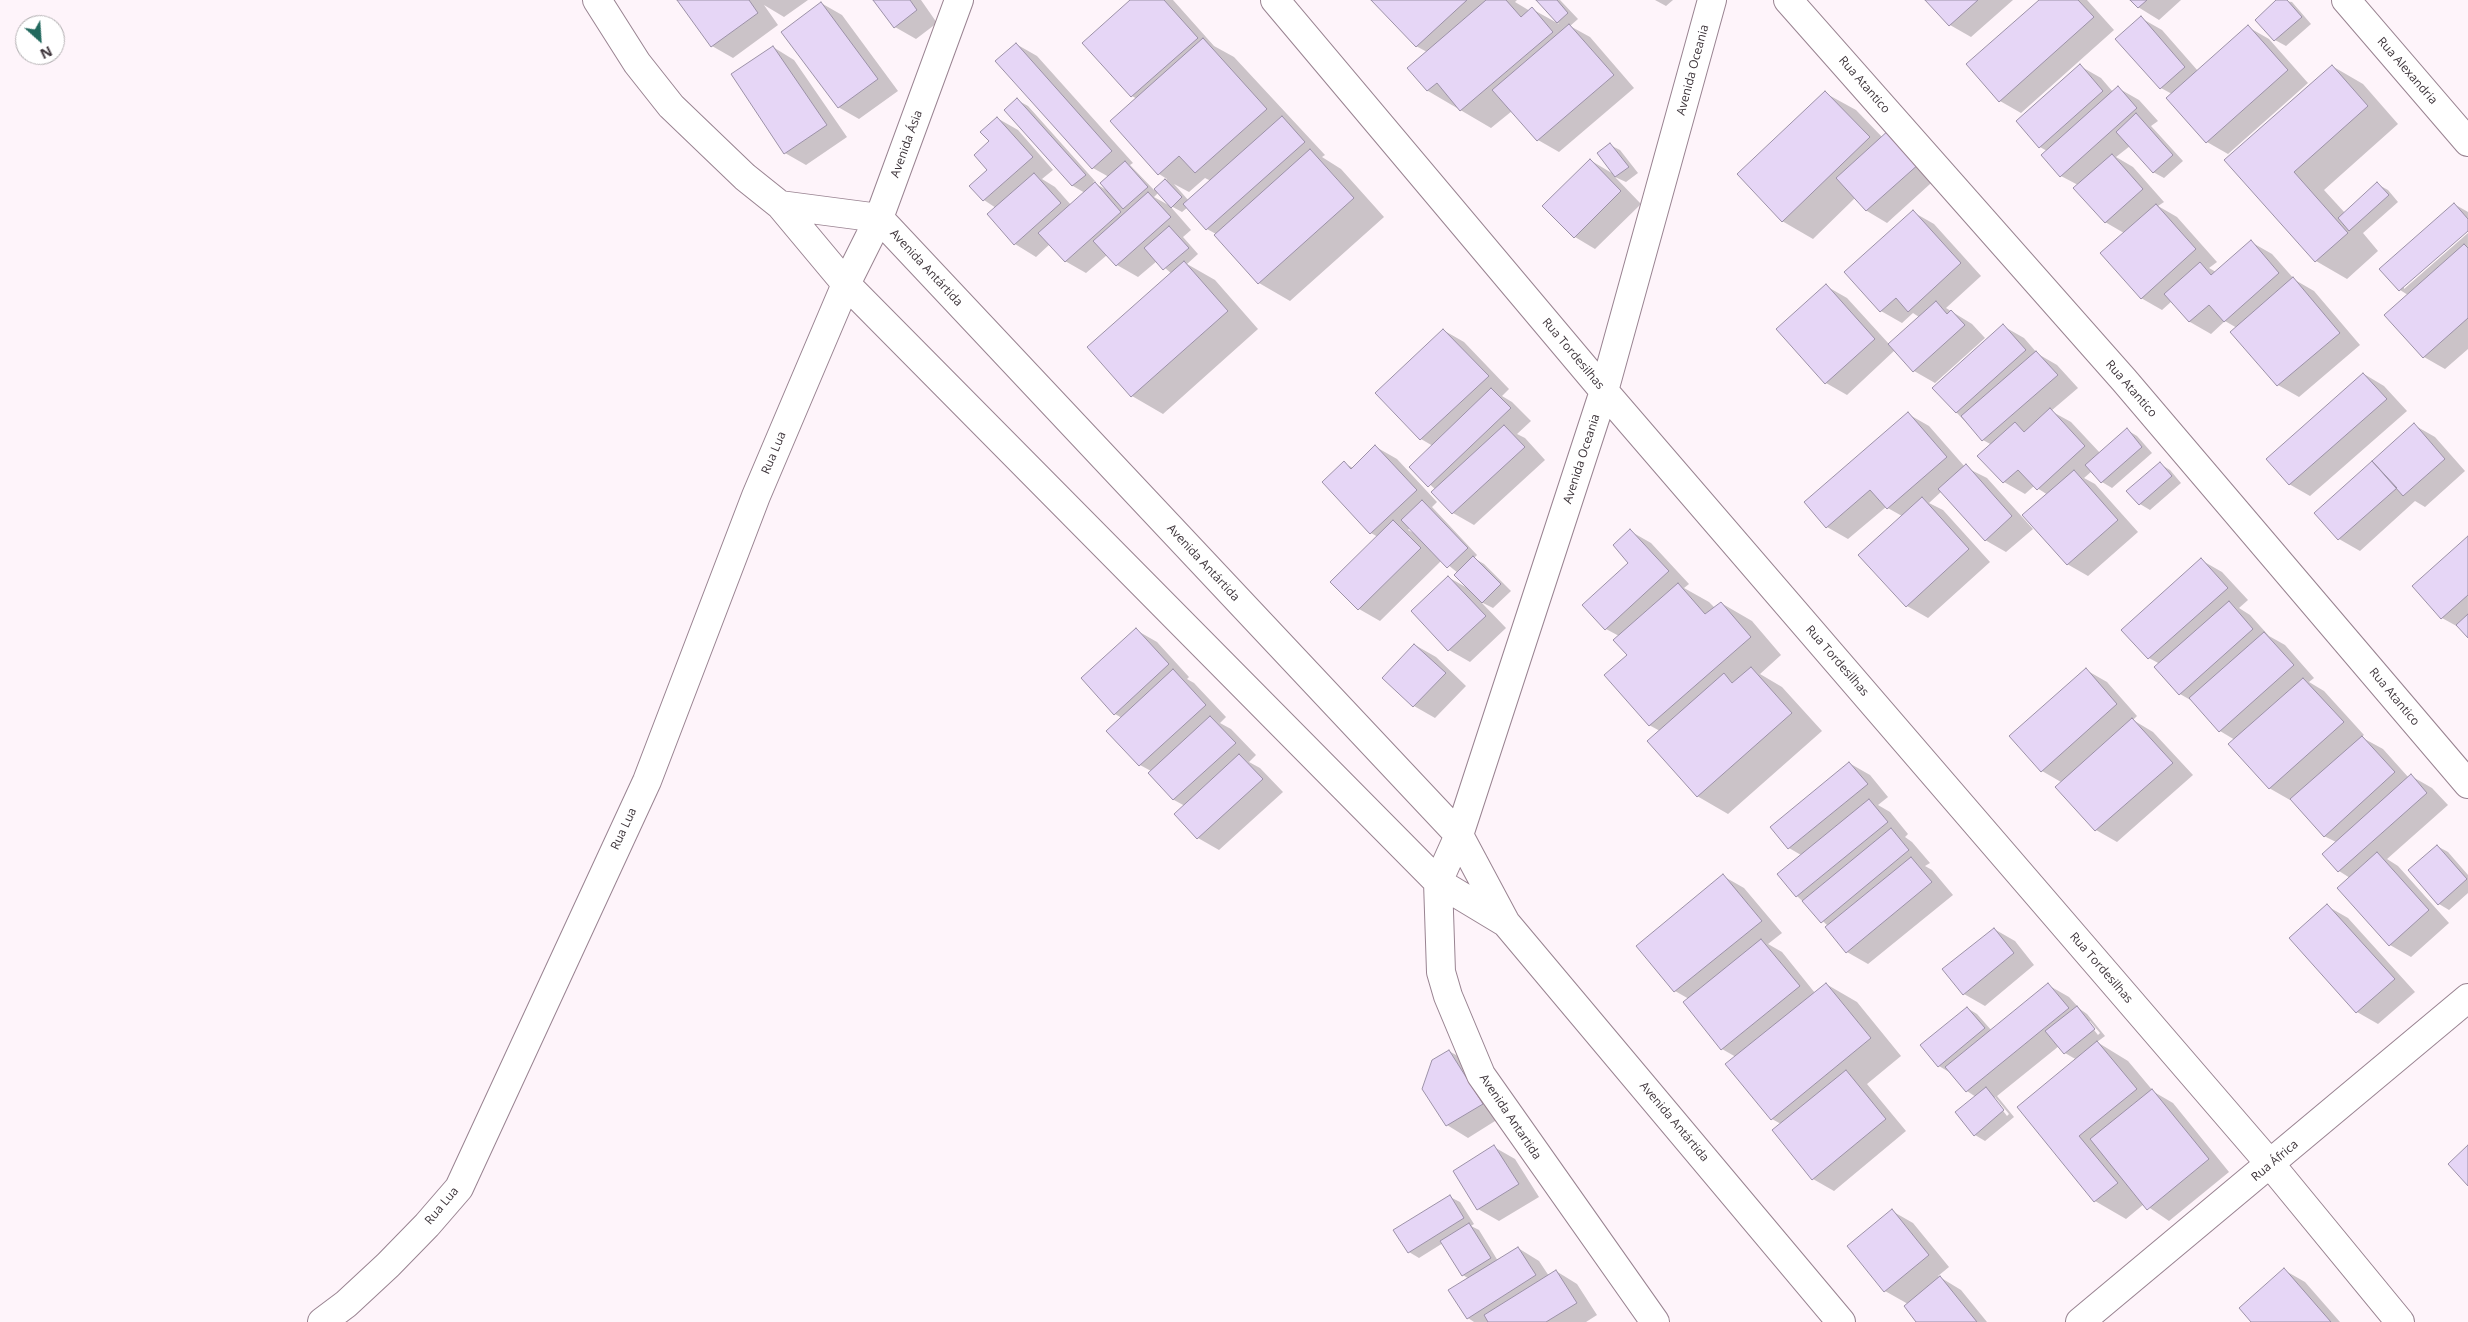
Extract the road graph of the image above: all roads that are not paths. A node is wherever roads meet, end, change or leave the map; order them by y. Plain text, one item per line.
1 (597, 0) edge
2 (959, 0) edge
3 (1275, 0) edge
4 (1712, 0) edge
5 (1788, 0) edge
6 (2346, 0) edge
7 (2468, 142) edge
8 (780, 205) junction
9 (879, 218) junction
10 (846, 284) junction
11 (1604, 391) junction
12 (2468, 784) edge
13 (1459, 835) junction
14 (1438, 882) junction
15 (1506, 923) junction
16 (2468, 998) edge
17 (2271, 1165) junction
18 (322, 1322) edge
19 (1655, 1322) edge
20 (1841, 1322) edge
21 (2080, 1322) edge
22 (2400, 1322) edge

1 - 8 street, Avenida Antártida
2 - 9 street, Avenida Ásia
3 - 11 street, Rua Tordesilhas
4 - 11 street, Avenida Oceania
5 - 12 street, Rua Atantico
6 - 7 street, Rua Alexandria
8 - 9 street
8 - 10 street, Avenida Antártida
9 - 10 street, Avenida Ásia
9 - 13 street, Avenida Antártida
10 - 14 street, Avenida Antártida
10 - 18 street, Rua Lua
11 - 13 street, Avenida Oceania
11 - 17 street, Rua Tordesilhas
13 - 14 street, Avenida Oceania
13 - 15 street, Avenida Antártida
14 - 15 street, Avenida Antártida
14 - 19 street, Avenida Antartida
15 - 20 street, Avenida Antártida
16 - 17 street, Rua África
17 - 21 street, Rua África
17 - 22 street, Rua Tordesilhas

